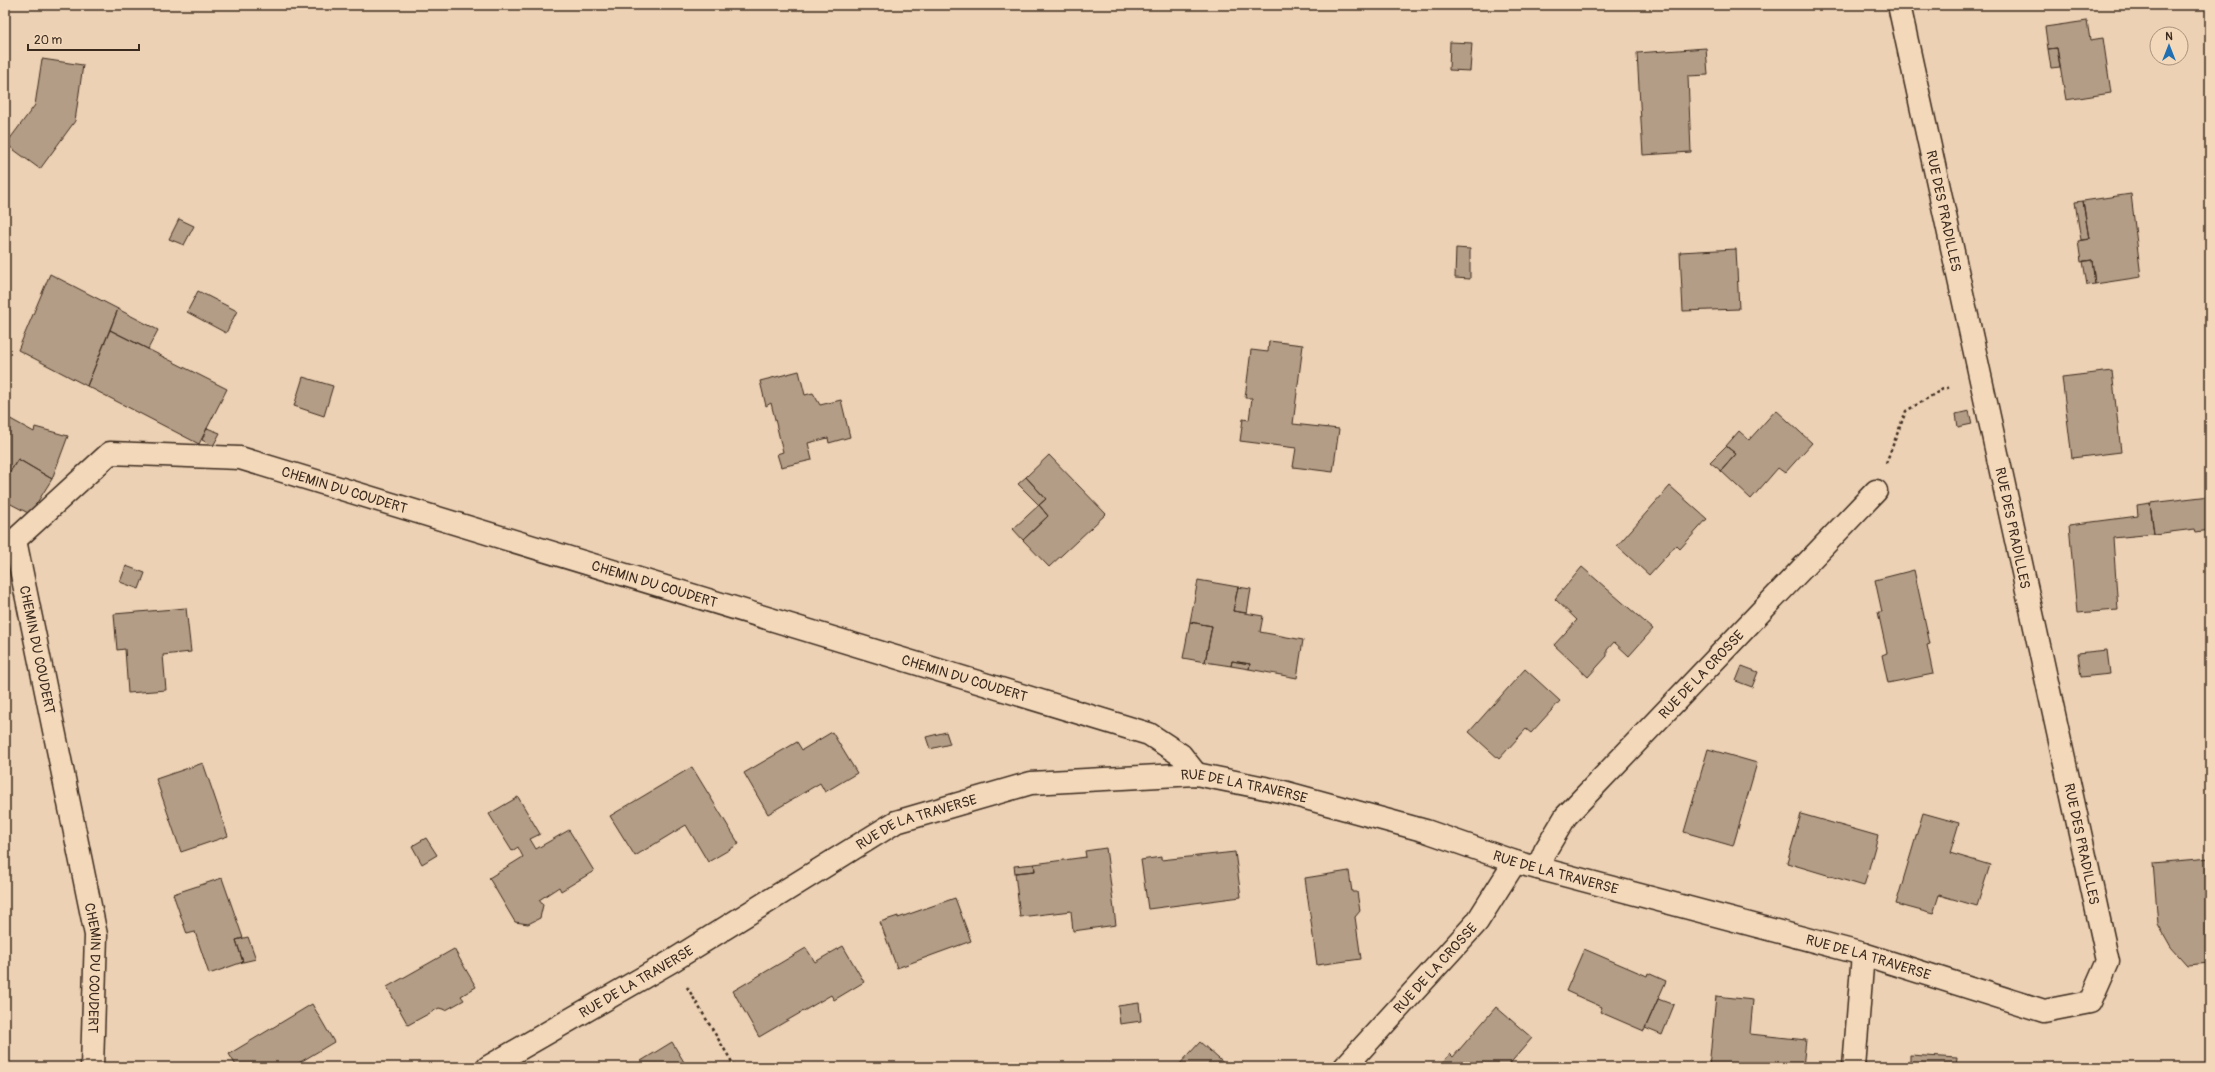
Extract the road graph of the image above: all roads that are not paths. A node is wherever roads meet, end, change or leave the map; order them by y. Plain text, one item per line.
1 (1899, 5) edge
2 (1876, 490) road end
3 (10, 539) edge
4 (1196, 774) junction
5 (1515, 862) junction
6 (1538, 868) junction
7 (1863, 954) junction
8 (2044, 1012) joint
9 (92, 1067) edge
10 (488, 1067) edge
11 (1345, 1067) edge
12 (1854, 1067) edge

1 - 8 street, RUE DES PRADILLES
2 - 6 street, RUE DE LA CROSSE
3 - 4 street, CHEMIN DU COUDERT
3 - 9 street, CHEMIN DU COUDERT
4 - 5 street, RUE DE LA TRAVERSE
4 - 10 street, RUE DE LA TRAVERSE
5 - 6 street, RUE DE LA TRAVERSE
5 - 11 street, RUE DE LA CROSSE
6 - 7 street, RUE DE LA TRAVERSE
7 - 8 street, RUE DE LA TRAVERSE
7 - 12 street

